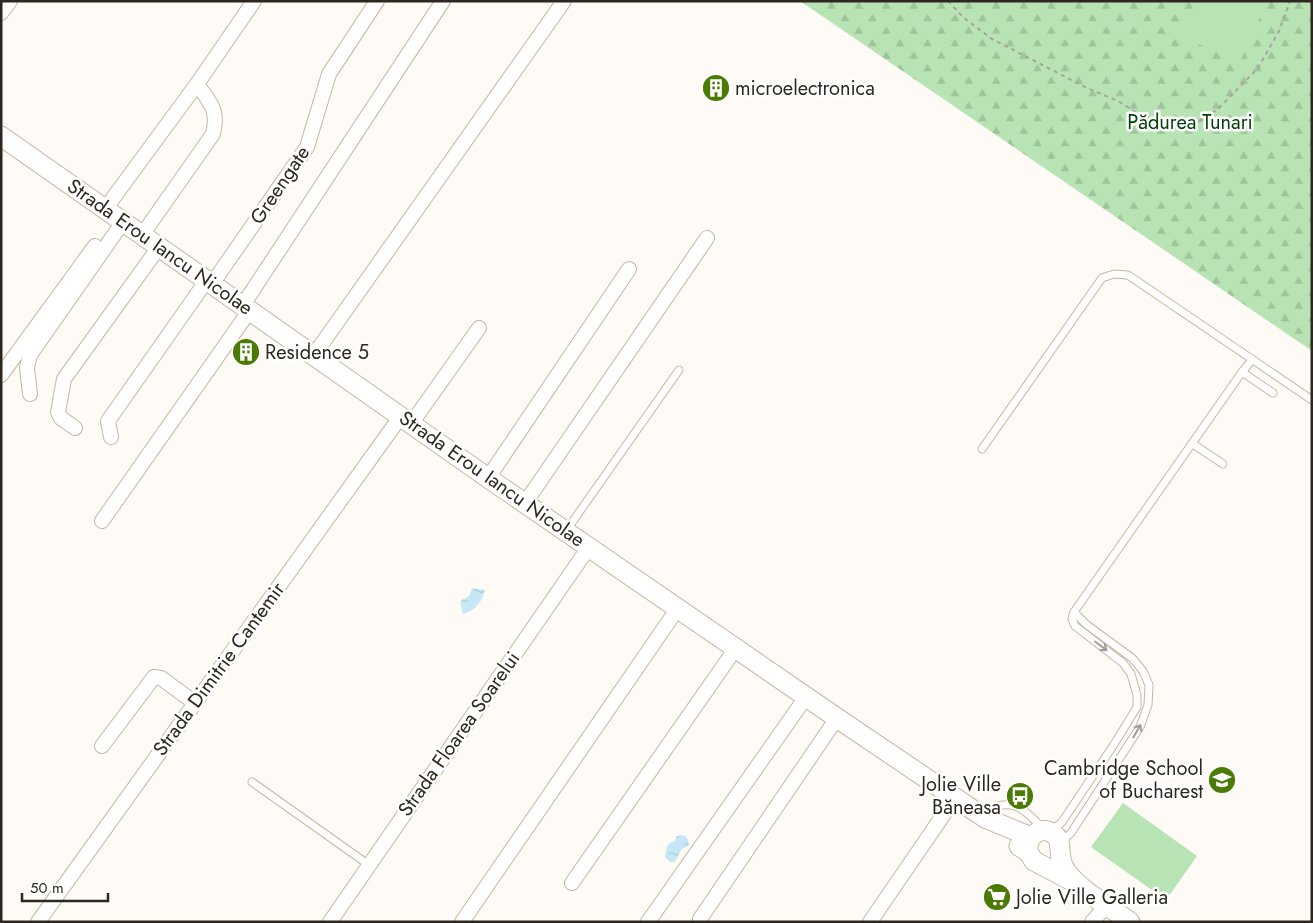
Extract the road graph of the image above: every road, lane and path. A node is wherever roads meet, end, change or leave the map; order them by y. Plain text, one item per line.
1 (10, 1) edge
2 (254, 1) edge
3 (377, 1) edge
4 (443, 1) edge
5 (564, 1) edge
6 (948, 1) edge
7 (1290, 1) edge
8 (1, 13) edge
9 (198, 84) junction
10 (1, 136) edge
11 (115, 216) junction
12 (142, 235) junction
13 (707, 238) dead end
14 (159, 247) junction
15 (629, 269) dead end
16 (210, 282) junction
17 (247, 308) junction
18 (479, 328) dead end
19 (314, 355) junction
20 (1252, 360) junction
21 (679, 370) dead end
22 (1242, 372) junction
23 (1, 375) edge
24 (1273, 393) dead end
25 (30, 394) dead end
26 (1312, 400) edge
27 (406, 420) junction
28 (75, 428) dead end
29 (110, 437) dead end
30 (1194, 444) junction
31 (982, 449) dead end
32 (1223, 464) dead end
33 (488, 478) junction
34 (525, 503) junction
35 (102, 521) dead end
36 (566, 531) junction
37 (589, 547) junction
38 (678, 608) junction
39 (1074, 612) junction
40 (736, 648) junction
41 (806, 697) junction
42 (195, 703) junction
43 (837, 718) junction
44 (102, 746) dead end
45 (252, 782) dead end
46 (955, 798) junction
47 (980, 815) junction
48 (1044, 845) junction
49 (369, 865) junction
50 (572, 884) dead end
51 (1107, 904) junction
52 (700, 919) dead end
53 (38, 922) edge
54 (330, 922) edge
55 (462, 922) edge
56 (648, 922) edge
57 (870, 922) edge
58 (1092, 922) edge
59 (1130, 922) edge

1 - 8 street
2 - 9 street
3 - 16 street, Greengate
4 - 17 street
5 - 19 street
6 - 7 path
9 - 11 street
9 - 12 street
10 - 11 street, Strada Erou Iancu Nicolae
11 - 12 street, Strada Erou Iancu Nicolae
11 - 23 street
11 - 25 street
12 - 14 street, Strada Erou Iancu Nicolae
13 - 34 street
14 - 16 street, Strada Erou Iancu Nicolae
14 - 28 street
15 - 33 street
16 - 17 street, Strada Erou Iancu Nicolae
16 - 29 street, Greengate
17 - 19 street, Strada Erou Iancu Nicolae
17 - 35 street
18 - 27 street, Strada Dimitrie Cantemir
19 - 27 street, Strada Erou Iancu Nicolae
20 - 22 lane
20 - 26 lane
20 - 31 lane
21 - 36 lane
22 - 24 lane
22 - 30 lane
27 - 33 street, Strada Erou Iancu Nicolae
27 - 42 street, Strada Dimitrie Cantemir
30 - 32 lane
30 - 39 lane
33 - 34 street, Strada Erou Iancu Nicolae
34 - 36 street, Strada Erou Iancu Nicolae
36 - 37 street, Strada Erou Iancu Nicolae
37 - 38 street, Strada Erou Iancu Nicolae
37 - 49 street, Strada Floarea Soarelui
38 - 40 street, Strada Erou Iancu Nicolae
38 - 55 street
39 -> 48 lane
48 -> 39 lane
40 - 41 street, Strada Erou Iancu Nicolae
40 - 50 street
41 - 43 street, Strada Erou Iancu Nicolae
41 - 56 street
42 - 44 street
42 - 53 street, Strada Dimitrie Cantemir
43 - 46 street, Strada Erou Iancu Nicolae
43 - 52 street
45 - 49 lane
46 - 47 street, Strada Erou Iancu Nicolae
46 - 57 street
47 - 48 street, Strada Erou Iancu Nicolae
47 - 48 lane
48 - 51 street, Strada Erou Iancu Nicolae
49 - 54 street, Strada Floarea Soarelui
51 - 58 street
51 - 59 street, Strada Erou Iancu Nicolae

